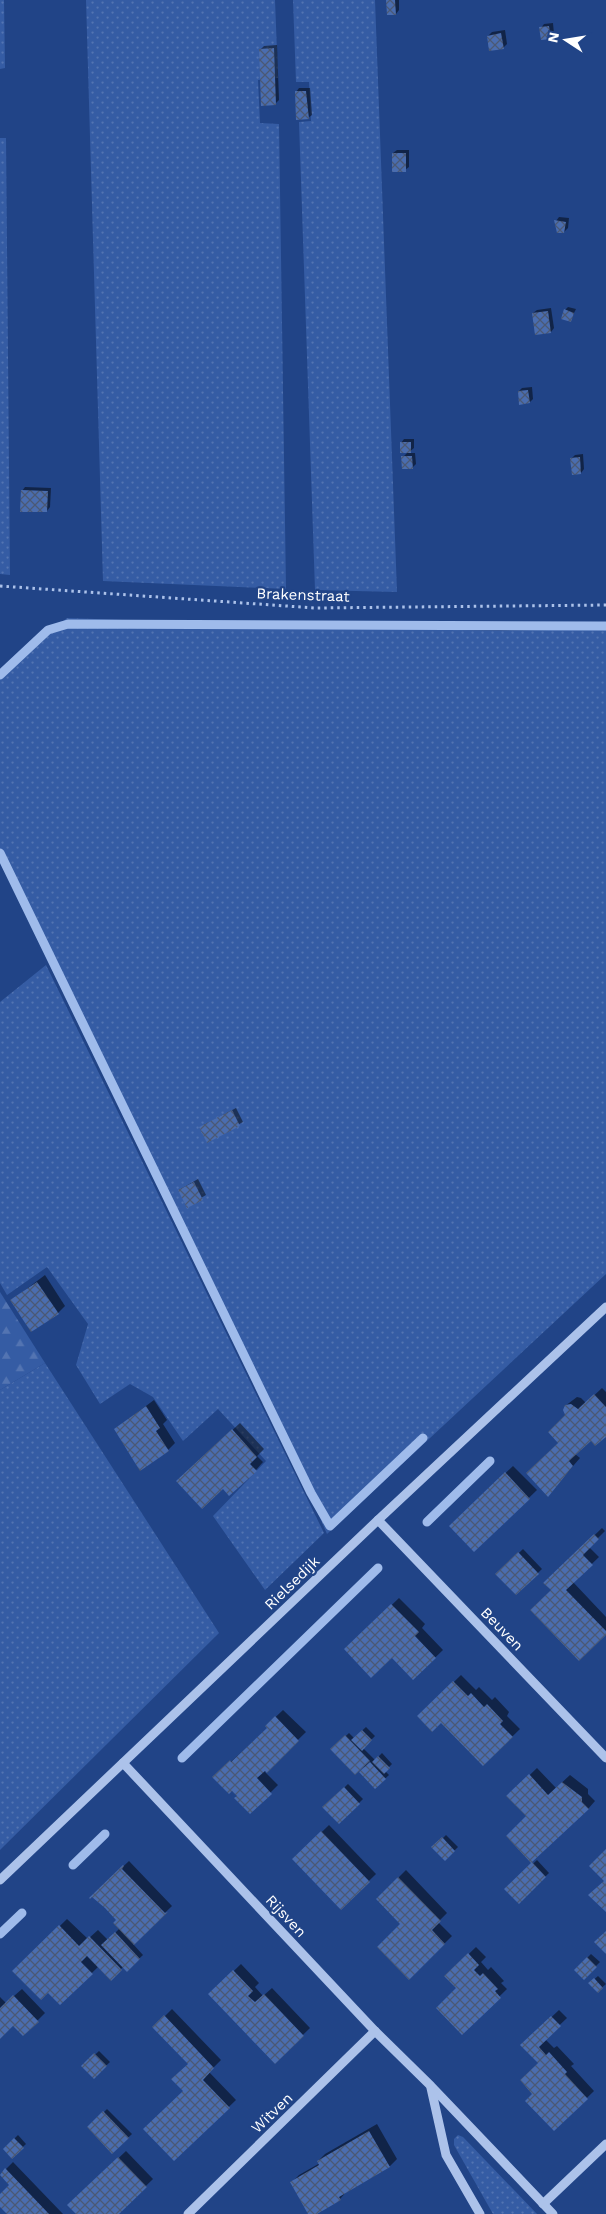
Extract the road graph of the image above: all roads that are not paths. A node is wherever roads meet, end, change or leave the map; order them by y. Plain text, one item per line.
1 (606, 1307) edge
2 (378, 1520) junction
3 (606, 1758) edge
4 (123, 1763) junction
5 (0, 1880) edge
6 (375, 2031) junction
7 (431, 2086) junction
8 (606, 2144) edge
9 (544, 2204) junction
10 (188, 2214) edge
11 (480, 2214) edge
12 (553, 2214) edge

1 - 2 street, Rielsedijk
2 - 3 street, Beuven
2 - 4 street, Rielsedijk
4 - 5 street, Rielsedijk
4 - 6 street, Rijsven
6 - 7 street, Rijsven
6 - 10 street, Witven
7 - 9 street, Rijsven
7 - 11 street
8 - 9 street
9 - 12 street, Rijsven

